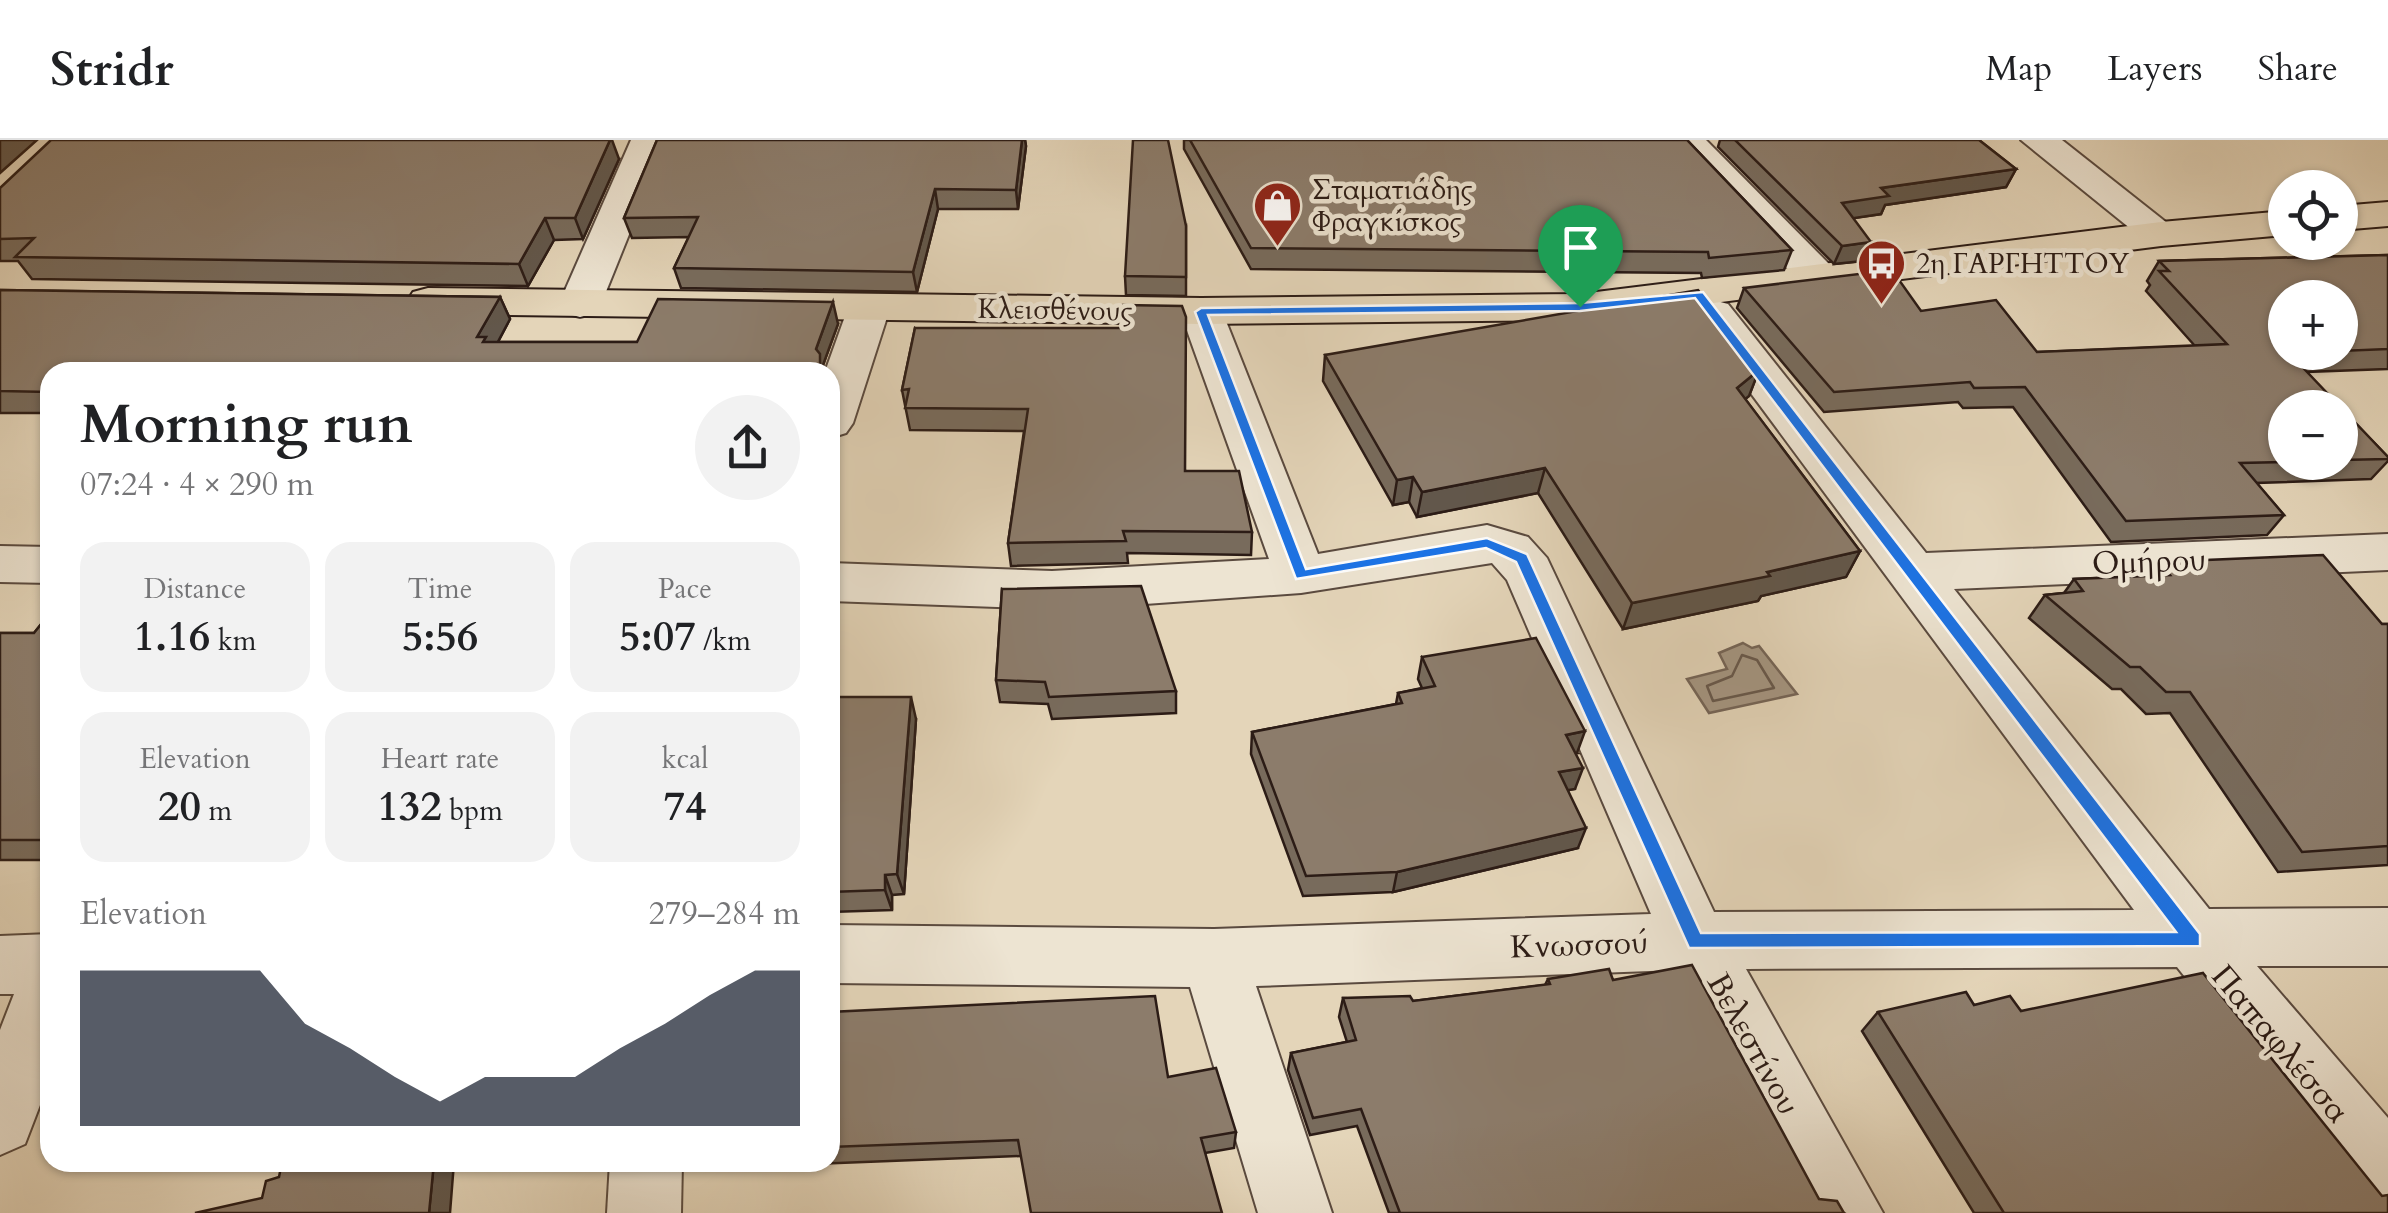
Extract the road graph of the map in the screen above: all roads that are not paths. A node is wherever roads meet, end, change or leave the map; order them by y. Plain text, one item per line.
1 (649, 140) edge
2 (1686, 140) edge
3 (2039, 140) edge
4 (2388, 214) edge
5 (2358, 216) edge
6 (2268, 225) edge
7 (2161, 234) junction
8 (1820, 279) junction
9 (1699, 294) junction
10 (380, 301) edge
11 (580, 304) junction
12 (869, 308) junction
13 (1201, 312) junction
14 (840, 394) edge
15 (2388, 552) edge
16 (0, 564) edge
17 (40, 565) edge
18 (1911, 572) junction
19 (1301, 575) junction
20 (840, 582) edge
21 (2388, 937) edge
22 (2194, 940) junction
23 (1696, 942) junction
24 (840, 954) edge
25 (1214, 958) junction
26 (40, 963) edge
27 (0, 965) edge
28 (40, 1013) edge
29 (0, 1120) edge
30 (646, 1172) edge
31 (2388, 1173) edge
32 (644, 1213) edge
33 (1296, 1213) edge
34 (1846, 1213) edge

1 - 11 street
2 - 8 street
3 - 7 street
4 - 5 main road
6 - 7 main road, Κλεισθένους
7 - 8 main road, Κλεισθένους
8 - 9 main road, Κλεισθένους
9 - 13 main road, Κλεισθένους
9 - 18 street, Παπαφλέσσα
10 - 11 main road, Κλεισθένους
11 - 12 main road, Κλεισθένους
12 - 13 main road, Κλεισθένους
12 - 14 street
13 - 19 street
15 - 18 street, Ομήρου
16 - 17 street
18 - 22 street, Παπαφλέσσα
19 - 20 street
19 - 23 street, Βελεστίνου
21 - 22 street, Κνωσσού
22 - 23 street, Κνωσσού
22 - 31 street, Παπαφλέσσα
23 - 25 street, Κνωσσού
23 - 34 street, Βελεστίνου
24 - 25 street, Κνωσσού
25 - 33 street
26 - 27 street
28 - 29 street
30 - 32 street

